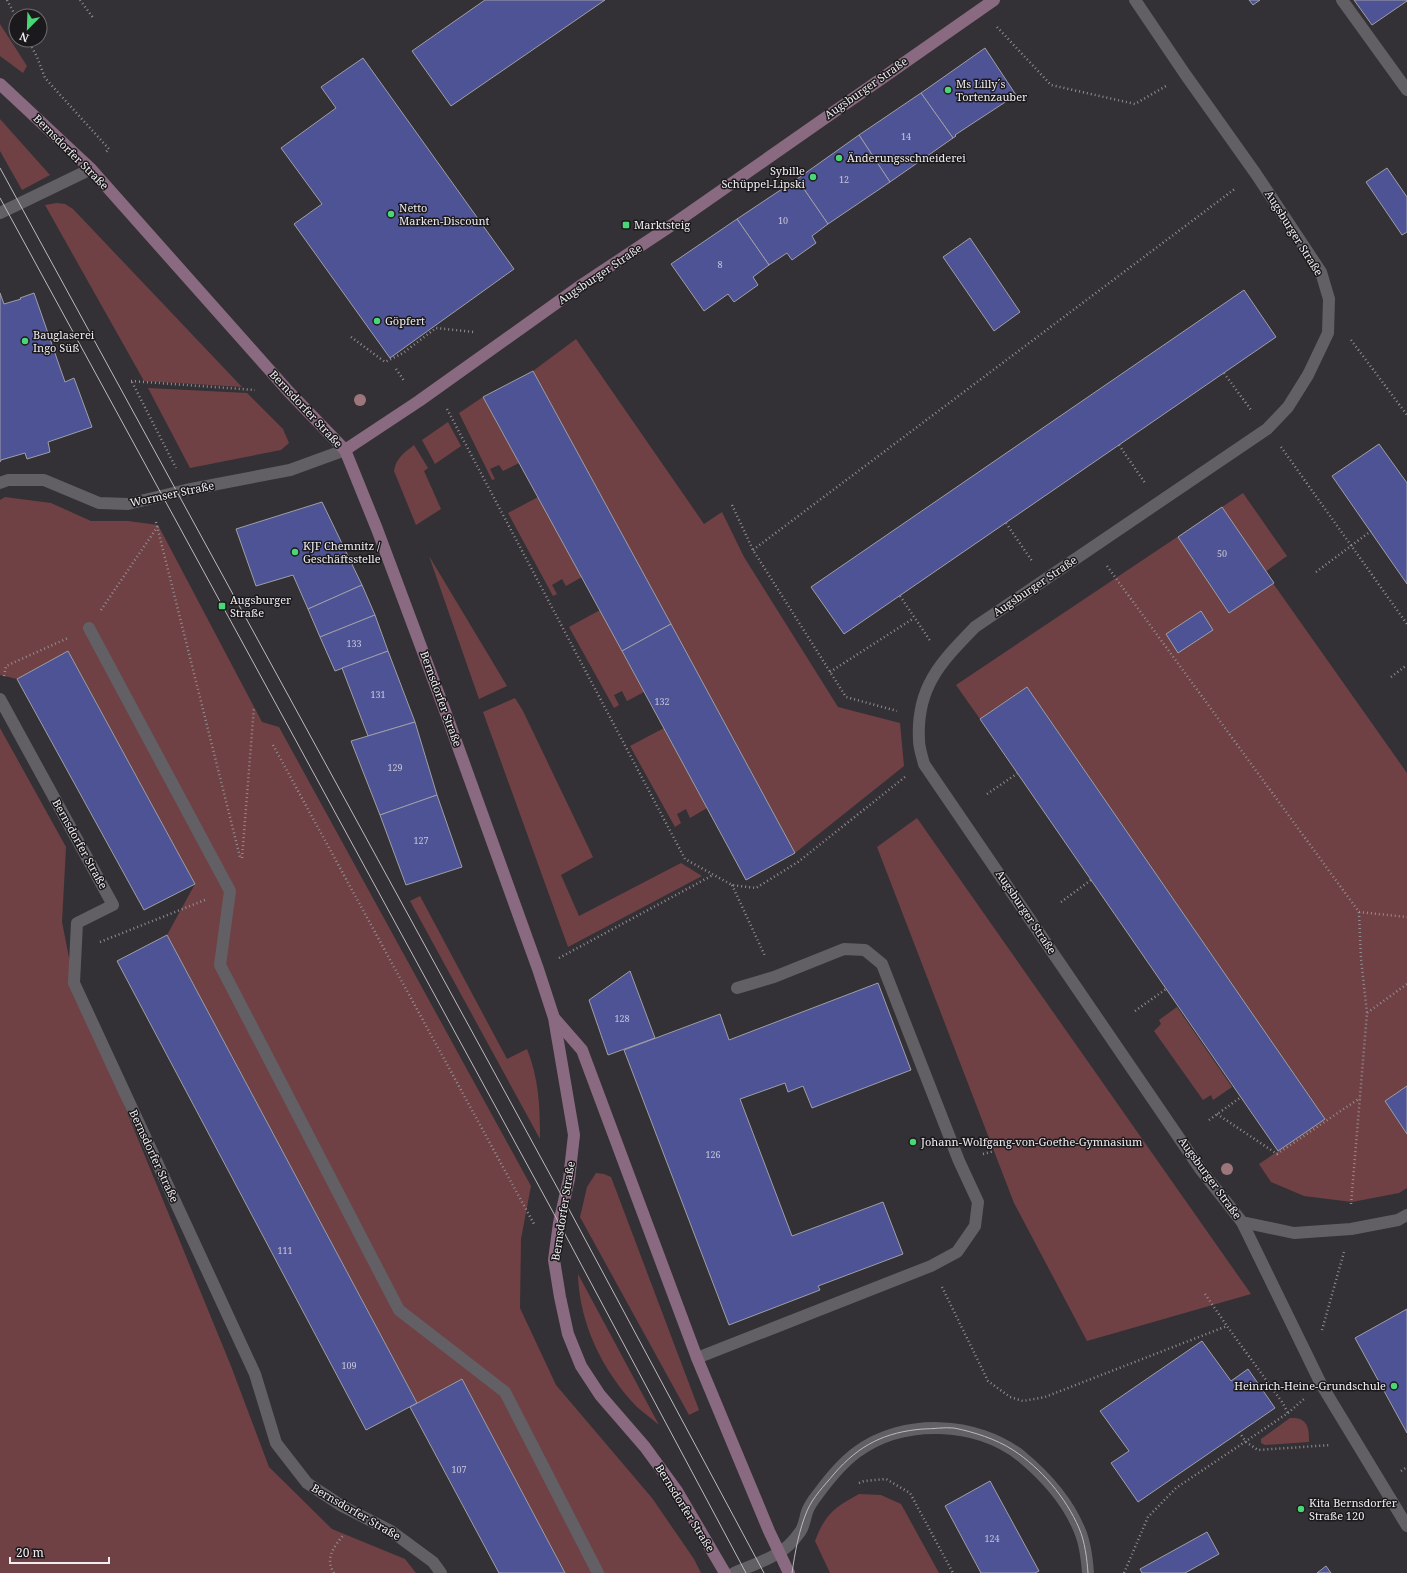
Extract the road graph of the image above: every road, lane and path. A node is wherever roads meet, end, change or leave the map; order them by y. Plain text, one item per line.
1 (80, 0) edge
2 (994, 0) edge
3 (1135, 0) edge
4 (1342, 0) edge
5 (980, 9) junction
6 (94, 20) dead end
7 (32, 48) edge
8 (1185, 74) junction
9 (0, 84) edge
10 (1407, 90) edge
11 (91, 168) junction
12 (1256, 174) junction
13 (0, 213) edge
14 (1328, 333) junction
15 (510, 336) junction
16 (351, 337) dead end
17 (1224, 373) dead end
18 (436, 389) junction
19 (289, 392) junction
20 (1407, 415) edge
21 (1266, 428) junction
22 (1119, 445) dead end
23 (345, 450) junction
24 (0, 483) edge
25 (186, 490) junction
26 (1158, 502) junction
27 (732, 505) dead end
28 (1006, 523) dead end
29 (158, 525) dead end
30 (1371, 531) dead end
31 (1351, 545) junction
32 (1092, 546) junction
33 (754, 550) junction
34 (1316, 572) dead end
35 (1044, 579) junction
36 (900, 596) dead end
37 (914, 618) junction
38 (1407, 624) edge
39 (89, 628) dead end
40 (944, 660) junction
41 (1407, 665) edge
42 (830, 672) junction
43 (1391, 677) dead end
44 (0, 699) edge
45 (254, 707) dead end
46 (919, 716) junction
47 (273, 745) dead end
48 (924, 764) junction
49 (1018, 773) dead end
50 (987, 794) dead end
51 (713, 875) junction
52 (1091, 880) dead end
53 (732, 885) junction
54 (230, 890) junction
55 (1061, 902) dead end
56 (1359, 912) junction
57 (1407, 917) edge
58 (76, 952) junction
59 (538, 970) junction
60 (774, 976) junction
61 (1407, 984) edge
62 (737, 988) dead end
63 (1166, 989) dead end
64 (1135, 1011) dead end
65 (1367, 1013) junction
66 (554, 1018) junction
67 (1241, 1097) dead end
68 (1360, 1098) junction
69 (1217, 1114) junction
70 (1209, 1120) dead end
71 (1407, 1215) edge
72 (1242, 1222) junction
73 (535, 1225) dead end
74 (1351, 1229) junction
75 (931, 1266) junction
76 (1205, 1294) dead end
77 (1227, 1326) junction
78 (697, 1358) junction
79 (1312, 1367) junction
80 (1321, 1384) junction
81 (1288, 1413) junction
82 (1239, 1432) dead end
83 (1246, 1442) junction
84 (1357, 1443) junction
85 (857, 1484) dead end
86 (354, 1512) junction
87 (1407, 1526) edge
88 (779, 1553) junction
89 (334, 1573) edge
90 (441, 1573) edge
91 (598, 1573) edge
92 (725, 1573) edge
93 (734, 1573) edge
94 (789, 1573) edge
95 (953, 1573) edge
96 (1088, 1573) edge
97 (1124, 1573) edge

1 - 6 path
2 - 5 street, Augsburger Straße
3 - 8 street, Augsburger Straße
4 - 10 street
5 - 8 path
5 - 15 street, Augsburger Straße
7 - 11 path
8 - 12 street, Augsburger Straße
9 - 11 street, Bernsdorfer Straße
11 - 13 street
11 - 19 street, Bernsdorfer Straße
12 - 14 street, Augsburger Straße
12 - 33 path
14 - 20 path
14 - 21 street, Augsburger Straße
15 - 16 path
15 - 18 street, Augsburger Straße
17 - 21 path
18 - 23 street, Augsburger Straße
18 - 51 path
19 - 23 street, Bernsdorfer Straße
19 - 25 path
21 - 26 street, Augsburger Straße
21 - 31 path
22 - 26 path
23 - 25 street, Wormser Straße
23 - 59 street, Bernsdorfer Straße
24 - 25 street, Wormser Straße
26 - 32 street, Augsburger Straße
27 - 33 path
28 - 35 path
29 - 45 path
30 - 31 path
31 - 34 path
31 - 38 path
32 - 35 street, Augsburger Straße
32 - 56 path
33 - 42 path
35 - 40 street, Augsburger Straße
36 - 37 path
37 - 40 path
37 - 42 path
39 - 54 street
40 - 46 street, Augsburger Straße
41 - 43 path
42 - 46 path
44 - 58 street, Bernsdorfer Straße
46 - 48 street, Augsburger Straße
47 - 73 path
48 - 53 path
48 - 72 street, Augsburger Straße
49 - 50 path
51 - 53 path
51 - 59 path
52 - 55 path
53 - 60 path
54 - 58 path
54 - 91 street
56 - 57 path
56 - 65 path
58 - 86 street, Bernsdorfer Straße
59 - 66 street, Bernsdorfer Straße
60 - 62 street
60 - 75 street
61 - 65 path
63 - 64 path
65 - 68 path
66 - 78 street, Bernsdorfer Straße
66 - 92 street, Bernsdorfer Straße
67 - 69 path
68 - 69 path
68 - 74 path
69 - 70 path
71 - 74 street, Augsburger Straße
72 - 74 street, Augsburger Straße
72 - 79 street, Augsburger Straße
74 - 79 path
75 - 77 path
75 - 78 street
76 - 77 path
77 - 81 path
78 - 88 street, Bernsdorfer Straße
79 - 80 street, Augsburger Straße
80 - 81 path
80 - 84 street, Augsburger Straße
81 - 83 path
82 - 83 path
83 - 84 path
83 - 97 path
84 - 87 street, Augsburger Straße
85 - 95 path
86 - 89 path
86 - 90 street, Bernsdorfer Straße
88 - 93 street
88 - 94 street, Bernsdorfer Straße
88 - 96 street

